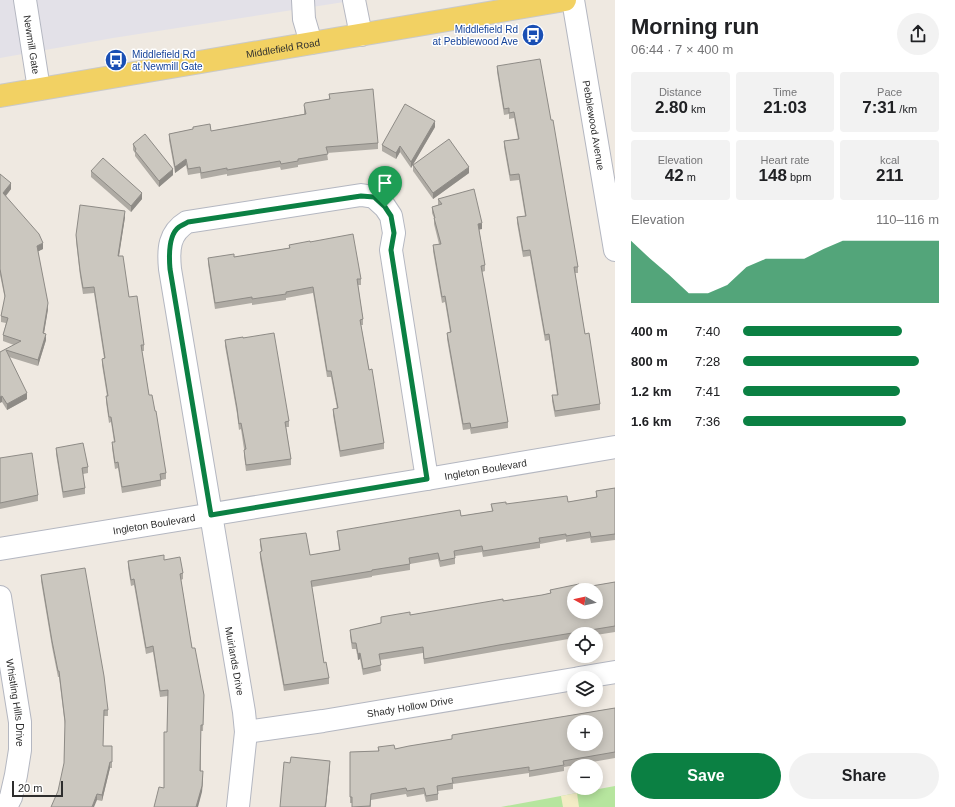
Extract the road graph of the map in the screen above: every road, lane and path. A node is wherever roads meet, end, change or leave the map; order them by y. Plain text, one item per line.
1 (25, 0) edge
2 (303, 0) edge
3 (354, 0) edge
4 (565, 0) edge
5 (573, 0) edge
6 (361, 35) junction
7 (311, 43) junction
8 (39, 89) junction
9 (0, 96) edge
10 (615, 250) edge
11 (615, 447) edge
12 (427, 479) junction
13 (211, 515) junction
14 (0, 549) edge
15 (0, 597) edge
16 (615, 672) edge
17 (603, 674) edge
18 (567, 680) edge
19 (246, 732) junction
20 (6, 807) edge
21 (238, 807) edge

1 - 8 street, Newmill Gate
2 - 7 street
3 - 6 street
4 - 6 main road, Middlefield Road
5 - 10 street, Pebblewood Avenue
6 - 7 main road, Middlefield Road
7 - 8 main road, Middlefield Road
8 - 9 main road, Middlefield Road
11 - 12 street, Ingleton Boulevard
12 - 13 street, Ingleton Boulevard
12 - 13 street, Muirlands Drive
13 - 14 street, Ingleton Boulevard
13 - 19 street, Muirlands Drive
15 - 20 street, Whistling Hills Drive
16 - 17 street
18 - 19 street, Shady Hollow Drive
19 - 21 street, Muirlands Drive

